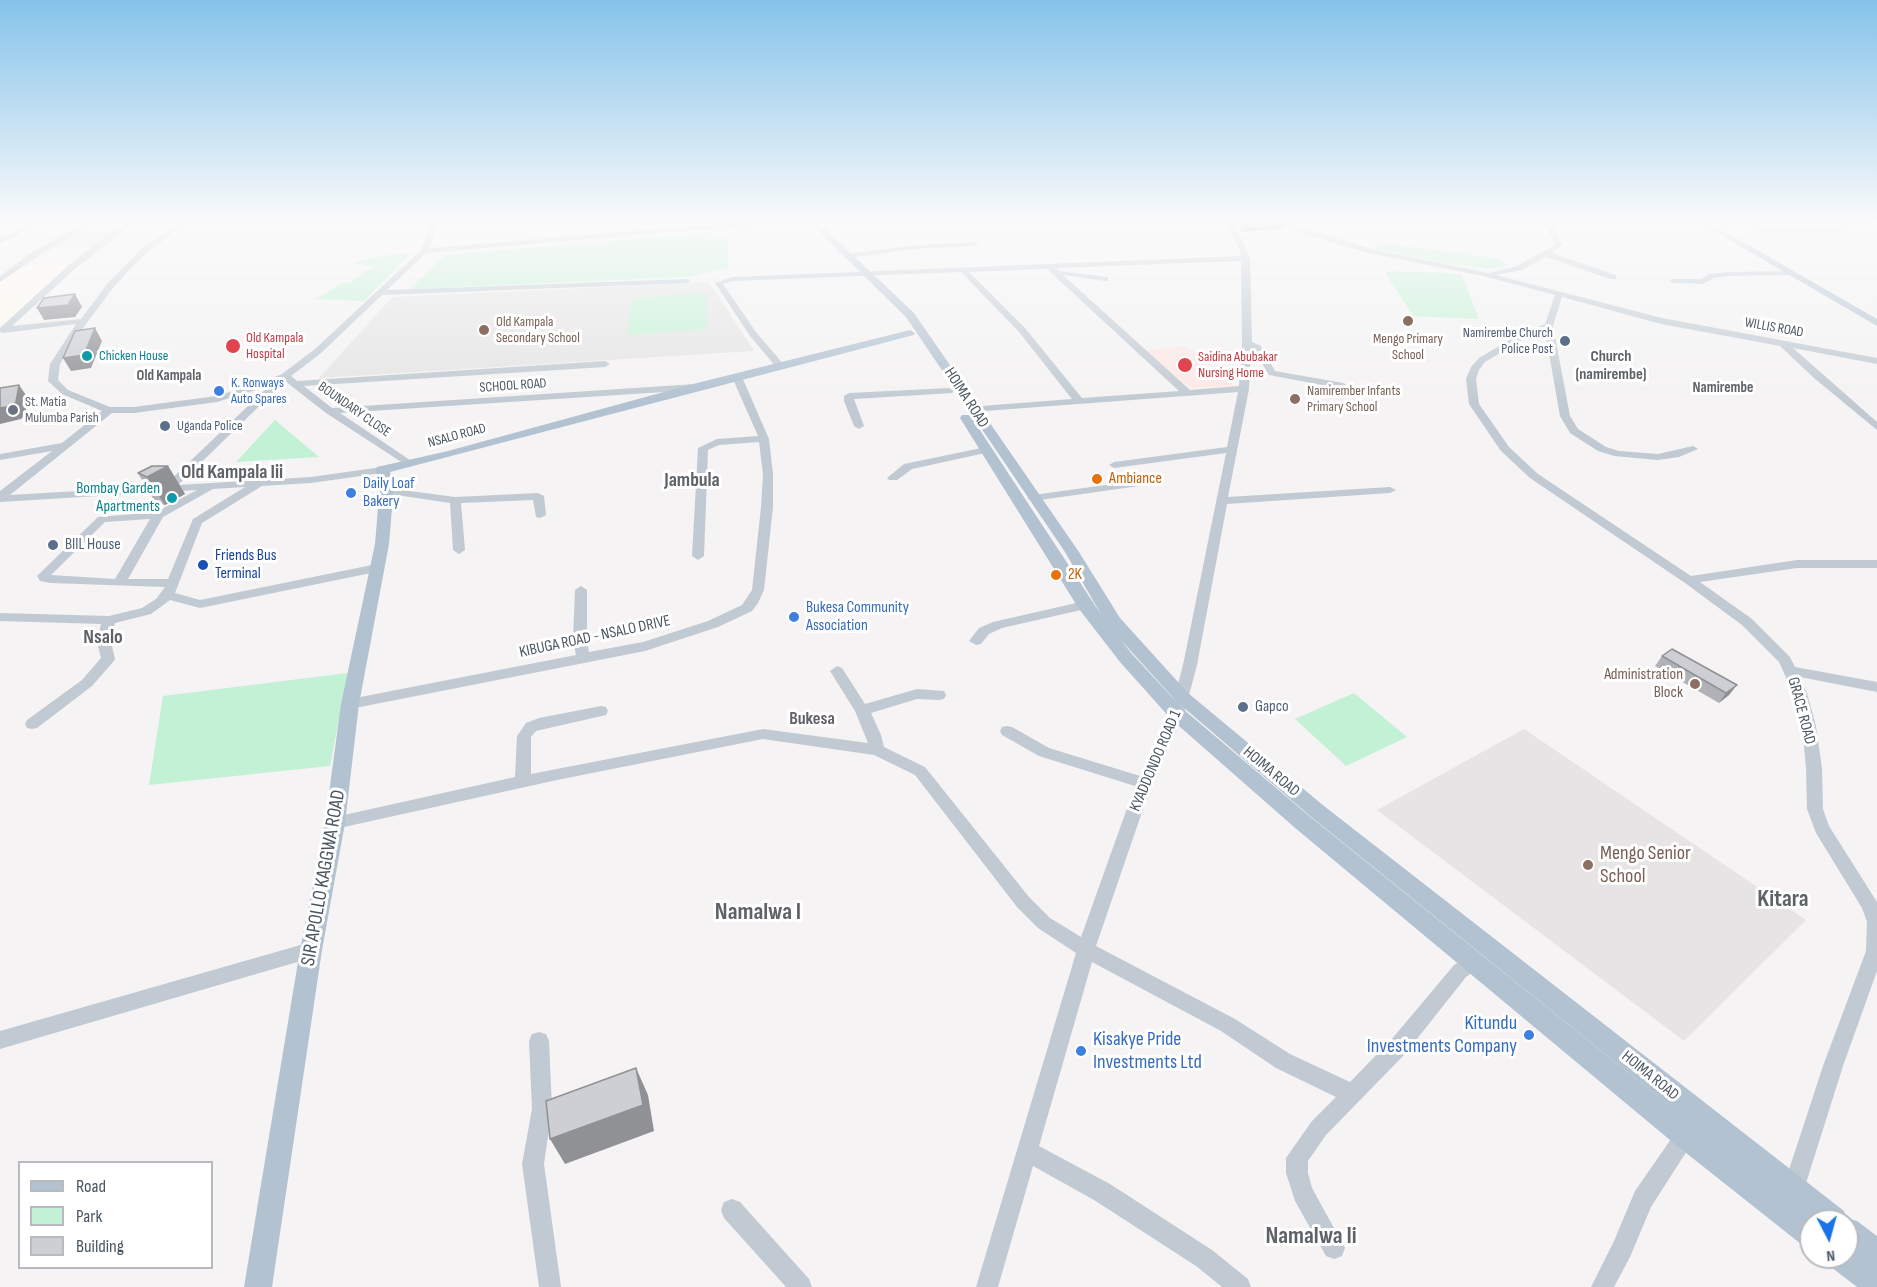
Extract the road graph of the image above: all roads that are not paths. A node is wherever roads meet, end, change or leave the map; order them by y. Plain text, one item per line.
1 (54, 283) edge
2 (114, 283) edge
3 (391, 283) edge
4 (615, 283) edge
5 (719, 283) edge
6 (869, 283) edge
7 (872, 283) edge
8 (976, 283) edge
9 (1068, 283) edge
10 (1246, 283) edge
11 (1519, 283) edge
12 (1529, 283) edge
13 (1809, 283) edge
14 (1531, 286) junction
15 (381, 293) junction
16 (1559, 295) junction
17 (1874, 320) edge
18 (84, 321) junction
19 (1549, 326) junction
20 (2, 330) edge
21 (910, 333) junction
22 (1247, 343) junction
23 (1783, 344) junction
24 (1877, 361) edge
25 (605, 364) dead end
26 (780, 366) junction
27 (285, 376) junction
28 (737, 377) junction
29 (294, 384) junction
30 (1343, 386) dead end
31 (697, 387) junction
32 (1244, 389) junction
33 (949, 391) junction
34 (1187, 393) junction
35 (1078, 400) junction
36 (972, 409) junction
37 (110, 410) junction
38 (330, 411) junction
39 (859, 426) dead end
40 (1877, 428) edge
41 (764, 439) junction
42 (63, 445) junction
43 (1233, 449) junction
44 (1693, 449) dead end
45 (986, 450) junction
46 (0, 457) edge
47 (409, 464) junction
48 (1114, 465) dead end
49 (382, 470) junction
50 (893, 478) dead end
51 (1142, 483) dead end
52 (260, 484) junction
53 (212, 487) junction
54 (167, 489) junction
55 (1390, 490) dead end
56 (387, 491) junction
57 (0, 498) edge
58 (1033, 498) junction
59 (455, 500) junction
60 (1223, 501) junction
61 (158, 515) junction
62 (540, 515) dead end
63 (459, 550) dead end
64 (698, 556) dead end
65 (1877, 564) edge
66 (376, 568) junction
67 (1689, 580) junction
68 (119, 583) junction
69 (170, 589) junction
70 (581, 590) dead end
71 (1085, 605) junction
72 (0, 617) edge
73 (109, 620) junction
74 (976, 641) dead end
75 (583, 659) junction
76 (837, 670) dead end
77 (1791, 671) junction
78 (1877, 687) edge
79 (939, 695) dead end
80 (350, 705) junction
81 (1179, 705) junction
82 (862, 710) junction
83 (602, 711) dead end
84 (32, 724) dead end
85 (1007, 732) dead end
86 (877, 750) junction
87 (523, 781) junction
88 (1144, 783) junction
89 (335, 823) junction
90 (1876, 922) edge
91 (311, 950) junction
92 (1086, 950) junction
93 (1876, 951) edge
94 (1473, 962) junction
95 (0, 1040) edge
96 (539, 1041) dead end
97 (1352, 1094) junction
98 (1685, 1136) junction
99 (1028, 1151) junction
100 (1793, 1191) junction
101 (1818, 1209) edge
102 (732, 1210) dead end
103 (1799, 1225) edge
104 (1859, 1240) edge
105 (1334, 1248) dead end
106 (1877, 1253) edge
107 (1856, 1269) edge
108 (1877, 1285) edge
109 (258, 1287) edge
110 (550, 1287) edge
111 (801, 1287) edge
112 (987, 1287) edge
113 (1240, 1287) edge
114 (1602, 1287) edge

1 - 20 street
2 - 18 street
3 - 15 street
4 - 15 street
5 - 26 street
6 - 21 main road, HOIMA ROAD
7 - 36 main road, HOIMA ROAD
8 - 35 street
9 - 34 street
10 - 22 street, KYADDONDO ROAD 1
11 - 14 street, WILLIS ROAD
12 - 14 street
13 - 17 main road
14 - 16 street, WILLIS ROAD
15 - 27 street
16 - 19 street
16 - 23 street, WILLIS ROAD
18 - 20 street
18 - 37 street
19 - 44 street
19 - 67 street, GRACE ROAD
21 - 26 main road, NSALO ROAD
21 - 33 main road, HOIMA ROAD
22 - 30 street
22 - 32 street, KYADDONDO ROAD 1
23 - 24 street, WILLIS ROAD
23 - 40 street
25 - 29 street
26 - 28 main road, NSALO ROAD
27 - 29 street, BOUNDARY CLOSE
27 - 37 street
27 - 54 street
28 - 31 main road, NSALO ROAD
28 - 41 street, KIBUGA ROAD - NSALO DRIVE
29 - 38 street, BOUNDARY CLOSE
31 - 38 street, SCHOOL ROAD
31 - 47 main road, NSALO ROAD
32 - 34 street
32 - 43 street, KYADDONDO ROAD 1
33 - 39 street
33 - 45 main road, HOIMA ROAD
34 - 35 street
35 - 36 street
36 - 58 main road, HOIMA ROAD
37 - 42 street
38 - 47 street, BOUNDARY CLOSE
41 - 64 street
41 - 75 street, KIBUGA ROAD - NSALO DRIVE
42 - 46 street
42 - 57 street
43 - 48 street
43 - 60 street, KYADDONDO ROAD 1
45 - 50 street
45 - 71 main road, HOIMA ROAD
47 - 49 main road, NSALO ROAD
49 - 52 street, NSALO ROAD
49 - 56 main road, SIR APOLLO KAGGWA ROAD
51 - 58 street
52 - 53 street, NSALO ROAD
52 - 69 street
53 - 54 street, NSALO ROAD
53 - 61 street
54 - 57 street, NSALO ROAD
55 - 60 street
56 - 59 street
56 - 66 main road, SIR APOLLO KAGGWA ROAD
58 - 81 main road, HOIMA ROAD
59 - 62 street
59 - 63 street
60 - 81 street, KYADDONDO ROAD 1
61 - 68 street
61 - 68 street
65 - 67 street
66 - 69 street
66 - 80 main road, SIR APOLLO KAGGWA ROAD
67 - 77 street, GRACE ROAD
68 - 69 street
69 - 73 street
70 - 75 street
71 - 74 street
71 - 81 main road, HOIMA ROAD
72 - 73 street
73 - 84 street
75 - 80 street, KIBUGA ROAD - NSALO DRIVE
76 - 82 street
77 - 78 street
77 - 90 street, GRACE ROAD
79 - 82 street
80 - 89 main road, SIR APOLLO KAGGWA ROAD
81 - 88 street, KYADDONDO ROAD 1
81 - 94 main road, HOIMA ROAD
81 - 100 main road, HOIMA ROAD
82 - 86 street
83 - 87 street
85 - 88 street
86 - 87 street
86 - 92 street
87 - 89 street
88 - 92 street, KYADDONDO ROAD 1
89 - 91 main road, SIR APOLLO KAGGWA ROAD
90 - 93 street, GRACE ROAD
91 - 95 street
91 - 109 main road, SIR APOLLO KAGGWA ROAD
92 - 97 street
92 - 99 street, KYADDONDO ROAD 1
93 - 100 street, GRACE ROAD
94 - 97 street
94 - 98 main road, HOIMA ROAD
96 - 110 street
97 - 105 street
98 - 103 main road, HOIMA ROAD
98 - 114 street
99 - 112 street, KYADDONDO ROAD 1
99 - 113 street
100 - 101 main road, HOIMA ROAD
102 - 111 street
104 - 106 main road
107 - 108 main road

